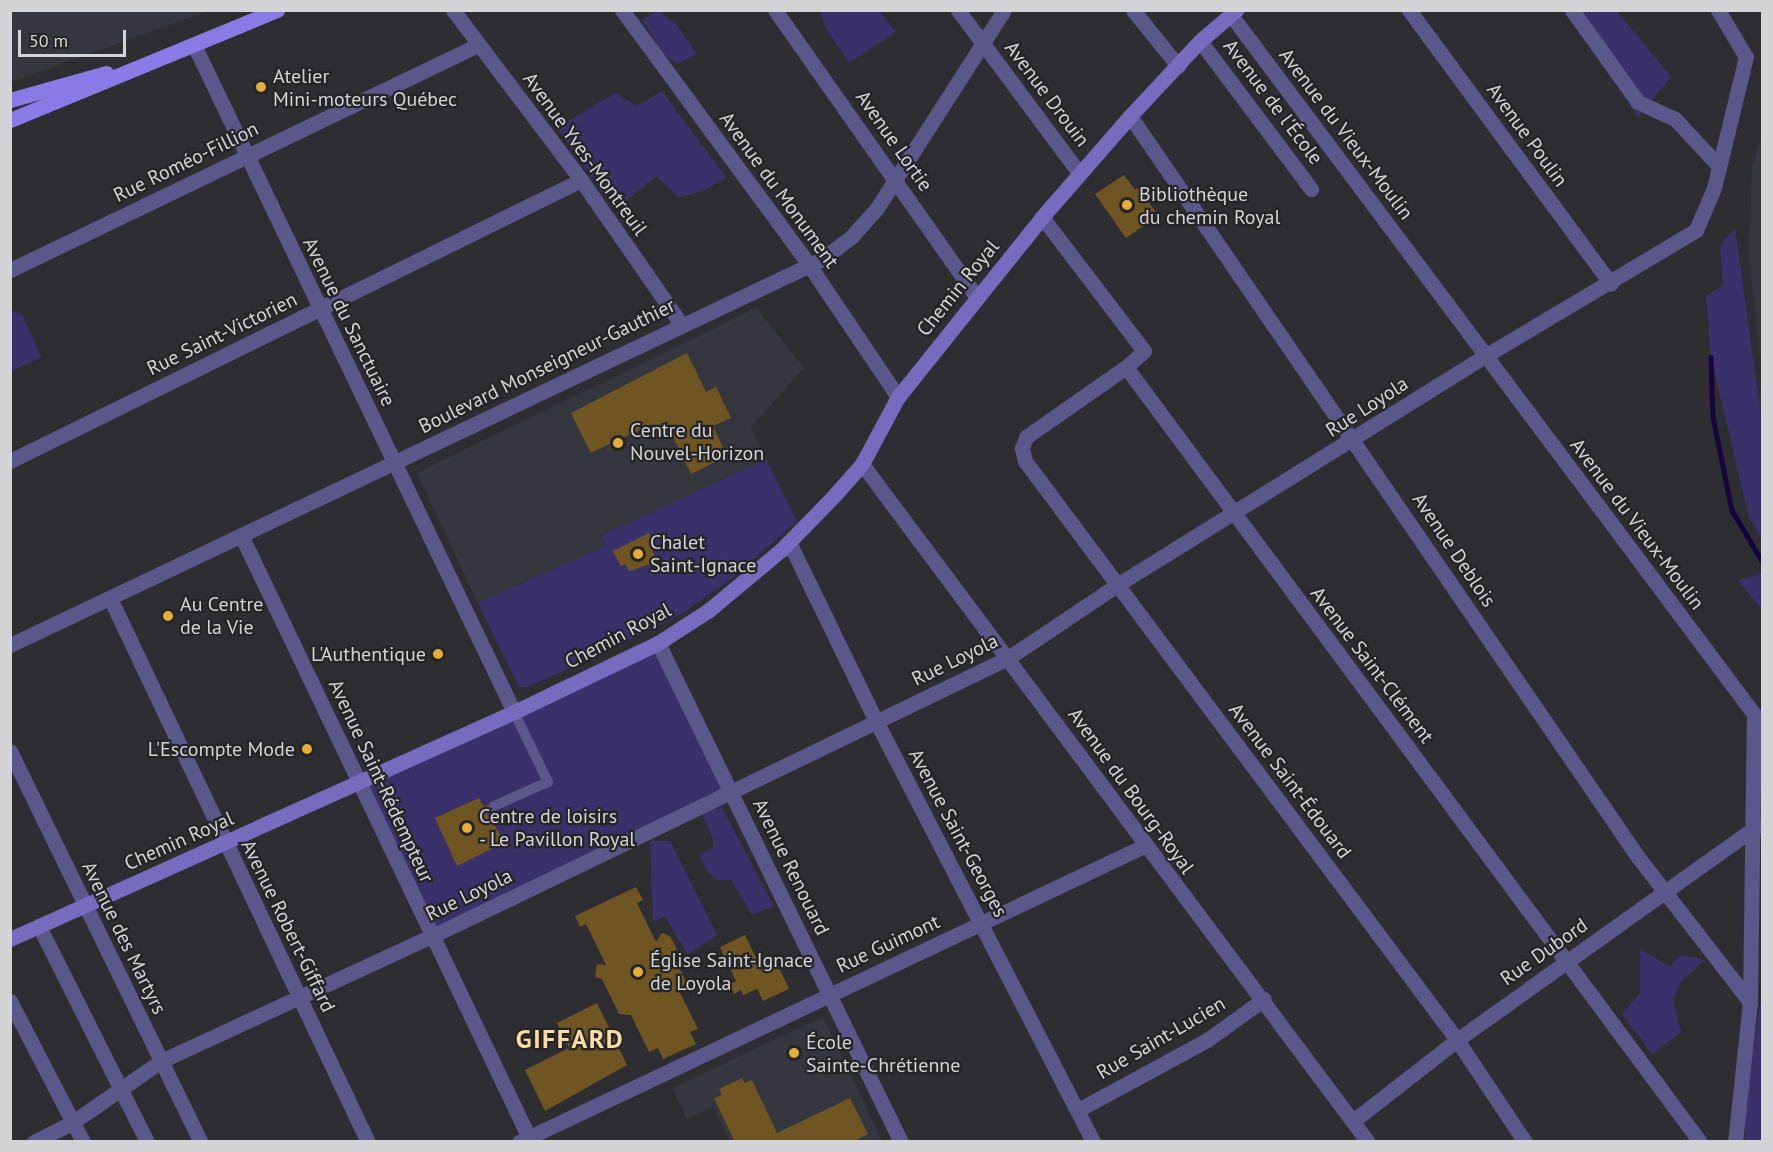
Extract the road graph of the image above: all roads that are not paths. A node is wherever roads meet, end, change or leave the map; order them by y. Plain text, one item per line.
1 (277, 10) edge
2 (453, 10) edge
3 (622, 10) edge
4 (775, 10) edge
5 (958, 10) edge
6 (1004, 10) edge
7 (1132, 10) edge
8 (1409, 10) edge
9 (1572, 10) edge
10 (1718, 10) edge
11 (1233, 13) edge
12 (1200, 41) junction
13 (983, 43) junction
14 (478, 45) junction
15 (195, 47) junction
16 (1178, 66) junction
17 (10, 100) edge
18 (1130, 116) junction
19 (10, 120) edge
20 (245, 156) junction
21 (1718, 164) junction
22 (1080, 174) junction
23 (581, 180) junction
24 (896, 180) junction
25 (1311, 189) dead end
26 (1042, 217) junction
27 (809, 265) junction
28 (10, 270) edge
29 (1611, 284) junction
30 (977, 297) junction
31 (320, 310) junction
32 (681, 324) junction
33 (1485, 356) junction
34 (1126, 367) junction
35 (898, 398) junction
36 (1354, 441) junction
37 (10, 461) edge
38 (394, 462) junction
39 (862, 464) junction
40 (1234, 515) junction
41 (241, 535) junction
42 (789, 542) junction
43 (1117, 585) junction
44 (110, 598) junction
45 (658, 643) junction
46 (10, 645) edge
47 (1008, 658) junction
48 (514, 712) junction
49 (1758, 720) edge
50 (876, 721) junction
51 (10, 751) edge
52 (358, 784) junction
53 (731, 792) junction
54 (494, 806) dead end
55 (1757, 825) edge
56 (224, 843) junction
57 (1144, 846) junction
58 (1665, 892) junction
59 (85, 906) junction
60 (981, 922) junction
61 (39, 926) junction
62 (432, 936) junction
63 (10, 939) edge
64 (1569, 960) junction
65 (830, 994) junction
66 (298, 996) junction
67 (1264, 999) junction
68 (10, 1001) edge
69 (1750, 1002) junction
70 (1457, 1040) junction
71 (160, 1061) junction
72 (121, 1089) junction
73 (1078, 1110) junction
74 (1353, 1121) junction
75 (73, 1122) junction
76 (526, 1140) edge
77 (34, 1142) edge
78 (83, 1142) edge
79 (147, 1142) edge
80 (201, 1142) edge
81 (368, 1142) edge
82 (901, 1142) edge
83 (1094, 1142) edge
84 (1368, 1142) edge
85 (1525, 1142) edge
86 (1700, 1142) edge
87 (1735, 1142) edge

1 - 15 main road
2 - 14 street, Avenue Yves-Montreuil
3 - 27 street, Avenue du Monument
4 - 24 street, Avenue Lortie
5 - 13 street, Avenue Drouin
6 - 13 street, Boulevard Monseigneur-Gauthier
7 - 16 street
8 - 29 street, Avenue Poulin
9 - 21 street
10 - 21 street, Rue Loyola
11 - 12 main road, Chemin Royal
11 - 33 street, Avenue du Vieux-Moulin
12 - 16 main road, Chemin Royal
12 - 25 street, Avenue de l'École
13 - 22 street, Avenue Drouin
13 - 24 street, Boulevard Monseigneur-Gauthier
14 - 20 street, Rue Roméo-Fillion
14 - 23 street, Avenue Yves-Montreuil
15 - 17 main road
15 - 19 main road
15 - 20 street, Avenue du Sanctuaire
16 - 18 main road, Chemin Royal
18 - 22 main road, Chemin Royal
18 - 36 street, Avenue Deblois
20 - 28 street, Rue Roméo-Fillion
20 - 31 street, Avenue du Sanctuaire
21 - 29 street, Rue Loyola
22 - 26 main road, Chemin Royal
23 - 31 street, Rue Saint-Victorien
23 - 32 street, Avenue Yves-Montreuil
24 - 27 street, Boulevard Monseigneur-Gauthier
24 - 30 street, Avenue Lortie
26 - 30 main road, Chemin Royal
26 - 34 street
27 - 32 street, Boulevard Monseigneur-Gauthier
27 - 35 street, Avenue du Monument
29 - 33 street, Rue Loyola
30 - 35 main road, Chemin Royal
31 - 37 street, Rue Saint-Victorien
31 - 38 street, Avenue du Sanctuaire
32 - 38 street, Boulevard Monseigneur-Gauthier
33 - 36 street, Rue Loyola
33 - 49 street, Avenue du Vieux-Moulin
34 - 40 street, Avenue Saint-Clément
34 - 43 street, Avenue Saint-Édouard
35 - 39 main road, Chemin Royal
36 - 40 street, Rue Loyola
36 - 58 street, Avenue Deblois
38 - 41 street, Boulevard Monseigneur-Gauthier
38 - 48 street, Avenue du Sanctuaire
39 - 42 main road, Chemin Royal
39 - 47 street, Avenue du Bourg-Royal
40 - 43 street, Rue Loyola
40 - 64 street, Avenue Saint-Clément
41 - 44 street, Boulevard Monseigneur-Gauthier
41 - 52 street, Avenue Saint-Rédempteur
42 - 45 main road, Chemin Royal
42 - 50 street, Avenue Saint-Georges
43 - 47 street, Rue Loyola
43 - 70 street, Avenue Saint-Édouard
44 - 46 street, Boulevard Monseigneur-Gauthier
44 - 56 street, Avenue Robert-Giffard
45 - 48 main road, Chemin Royal
45 - 53 street, Avenue Renouard
47 - 50 street, Rue Loyola
47 - 57 street, Avenue du Bourg-Royal
48 - 52 main road, Chemin Royal
48 - 54 street
49 - 55 street, Avenue du Vieux-Moulin
50 - 53 street, Rue Loyola
50 - 60 street, Avenue Saint-Georges
51 - 59 street, Avenue des Martyrs
52 - 56 main road, Chemin Royal
52 - 62 street, Avenue Saint-Rédempteur
53 - 62 street, Rue Loyola
53 - 65 street, Avenue Renouard
55 - 58 street, Rue Dubord
55 - 69 street, Avenue du Vieux-Moulin
56 - 59 main road, Chemin Royal
56 - 66 street, Avenue Robert-Giffard
57 - 60 street, Rue Guimont
57 - 67 street, Avenue du Bourg-Royal
58 - 64 street, Rue Dubord
58 - 69 street, Avenue Deblois
59 - 61 main road, Chemin Royal
59 - 71 street, Avenue des Martyrs
60 - 65 street, Rue Guimont
60 - 73 street, Avenue Saint-Georges
61 - 63 main road, Chemin Royal
61 - 72 street
62 - 66 street, Rue Loyola
62 - 76 street, Avenue Saint-Rédempteur
64 - 70 street, Rue Dubord
64 - 86 street, Avenue Saint-Clément
65 - 76 street, Rue Guimont
65 - 82 street, Avenue Renouard
66 - 71 street, Rue Loyola
66 - 81 street, Avenue Robert-Giffard
67 - 73 street, Rue Saint-Lucien
67 - 74 street, Avenue du Bourg-Royal
68 - 75 street
69 - 87 street, Avenue du Vieux-Moulin
70 - 74 street, Rue Dubord
70 - 85 street, Avenue Saint-Édouard
71 - 72 street, Rue Loyola
71 - 80 street, Avenue des Martyrs
72 - 75 street, Rue Loyola
72 - 79 street
73 - 83 street, Avenue Saint-Georges
74 - 84 street, Avenue du Bourg-Royal
75 - 77 street, Rue Loyola
75 - 78 street

